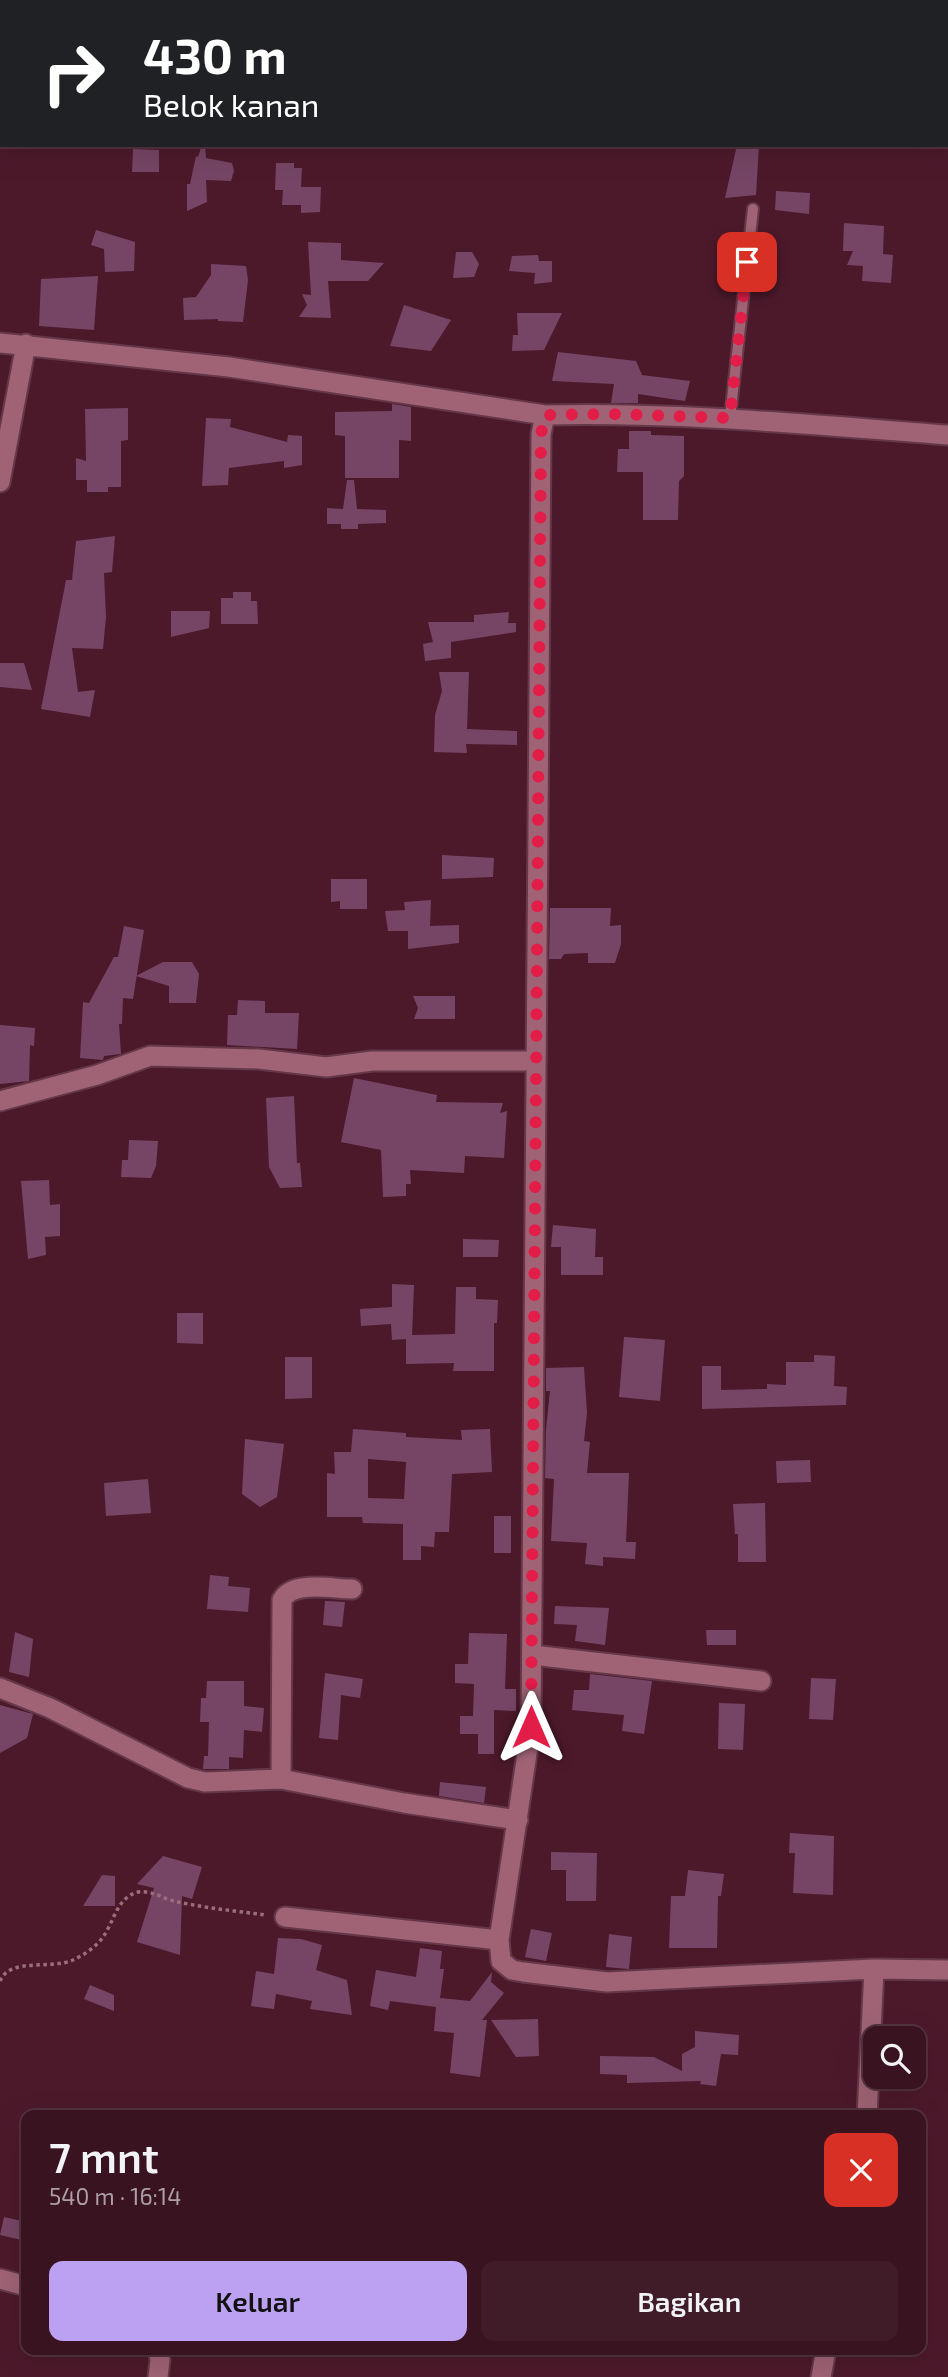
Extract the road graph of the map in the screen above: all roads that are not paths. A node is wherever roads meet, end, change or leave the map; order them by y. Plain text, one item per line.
1 (753, 209) dead end
2 (0, 343) edge
3 (26, 344) junction
4 (545, 415) junction
5 (730, 418) junction
6 (948, 435) edge
7 (0, 482) edge
8 (536, 1061) junction
9 (0, 1101) edge
10 (352, 1589) dead end
11 (532, 1655) junction
12 (761, 1681) dead end
13 (0, 1688) edge
14 (281, 1779) junction
15 (518, 1819) junction
16 (285, 1917) road end
17 (499, 1940) junction
18 (874, 1969) junction
19 (948, 1970) edge
20 (867, 2110) edge
21 (0, 2279) edge
22 (21, 2285) edge
23 (159, 2355) edge
24 (825, 2355) edge
25 (158, 2377) edge
26 (821, 2377) edge

1 - 5 lane
2 - 3 street
3 - 4 street
3 - 7 street
4 - 5 street
4 - 8 street
5 - 6 street
8 - 9 street
8 - 11 street
10 - 14 street
11 - 12 street
11 - 15 street
13 - 14 street
14 - 15 street
15 - 17 street
16 - 17 street
17 - 18 street
18 - 19 street
18 - 20 street
21 - 22 street
23 - 25 street
24 - 26 street

